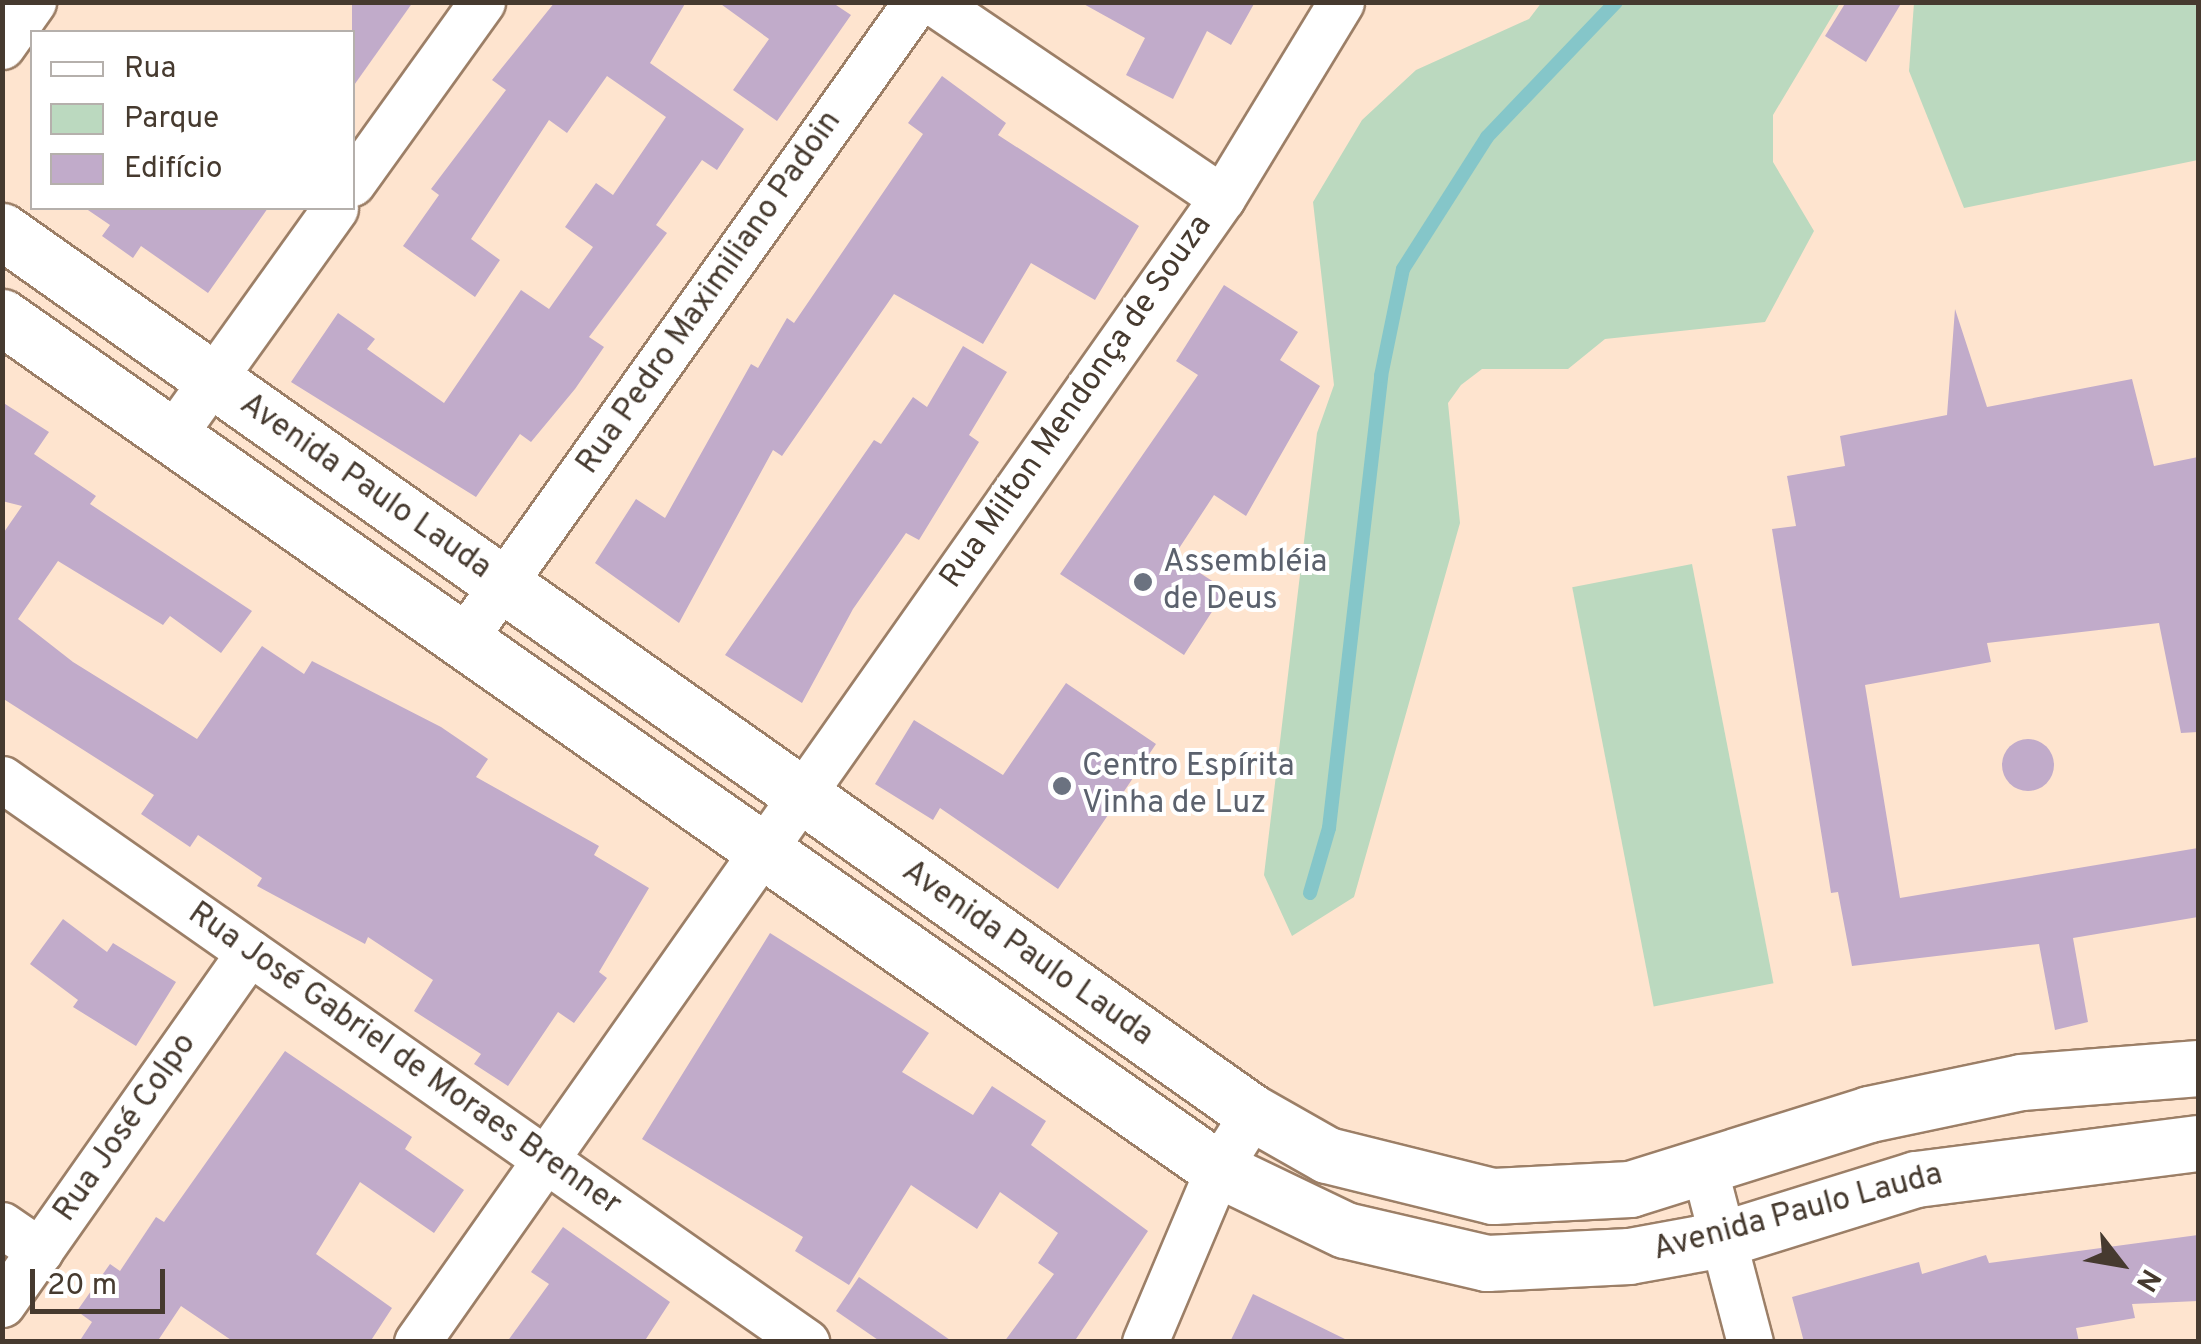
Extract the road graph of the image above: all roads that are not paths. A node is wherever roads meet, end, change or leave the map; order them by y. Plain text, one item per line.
1 (33, 2) edge
2 (482, 2) edge
3 (916, 2) edge
4 (933, 2) edge
5 (1341, 2) edge
6 (2, 46) edge
7 (355, 180) edge
8 (1222, 198) junction
9 (334, 210) edge
10 (2, 232) edge
11 (2, 317) edge
12 (212, 380) junction
13 (172, 436) junction
14 (503, 584) junction
15 (463, 640) junction
16 (2, 779) edge
17 (798, 792) junction
18 (758, 848) junction
19 (249, 952) junction
20 (2198, 1068) edge
21 (1253, 1114) junction
22 (2198, 1143) edge
23 (544, 1158) junction
24 (1218, 1169) junction
25 (1705, 1172) junction
26 (2, 1225) edge
27 (1723, 1240) junction
28 (40, 1251) junction
29 (2, 1304) edge
30 (418, 1342) edge
31 (806, 1342) edge
32 (1145, 1342) edge
33 (1750, 1342) edge

1 - 6 street
2 - 7 street
3 - 14 street, Rua Pedro Maximiliano Padoin
4 - 8 street
5 - 8 street, Rua Milton Mendonça de Souza
8 - 17 street, Rua Milton Mendonça de Souza
9 - 12 street
10 - 12 main road, Avenida Paulo Lauda
11 - 13 main road, Avenida Paulo Lauda
12 - 13 street
12 - 14 main road, Avenida Paulo Lauda
13 - 15 main road, Avenida Paulo Lauda
14 - 15 street, Rua Pedro Maximiliano Padoin
14 - 17 main road, Avenida Paulo Lauda
15 - 18 main road, Avenida Paulo Lauda
16 - 19 street, Rua José Gabriel de Moraes Brenner
17 - 18 street, Rua Milton Mendonça de Souza
17 - 21 main road, Avenida Paulo Lauda
18 - 23 street
18 - 24 main road, Avenida Paulo Lauda
19 - 23 street, Rua José Gabriel de Moraes Brenner
19 - 28 street, Rua José Colpo
20 - 25 main road, Avenida Paulo Lauda
21 - 24 street
21 - 25 main road, Avenida Paulo Lauda
22 - 27 main road, Avenida Paulo Lauda
23 - 30 street
23 - 31 street, Rua José Gabriel de Moraes Brenner
24 - 27 main road, Avenida Paulo Lauda
24 - 32 street
25 - 27 street
26 - 28 street
27 - 33 street
28 - 29 street, Rua José Colpo

